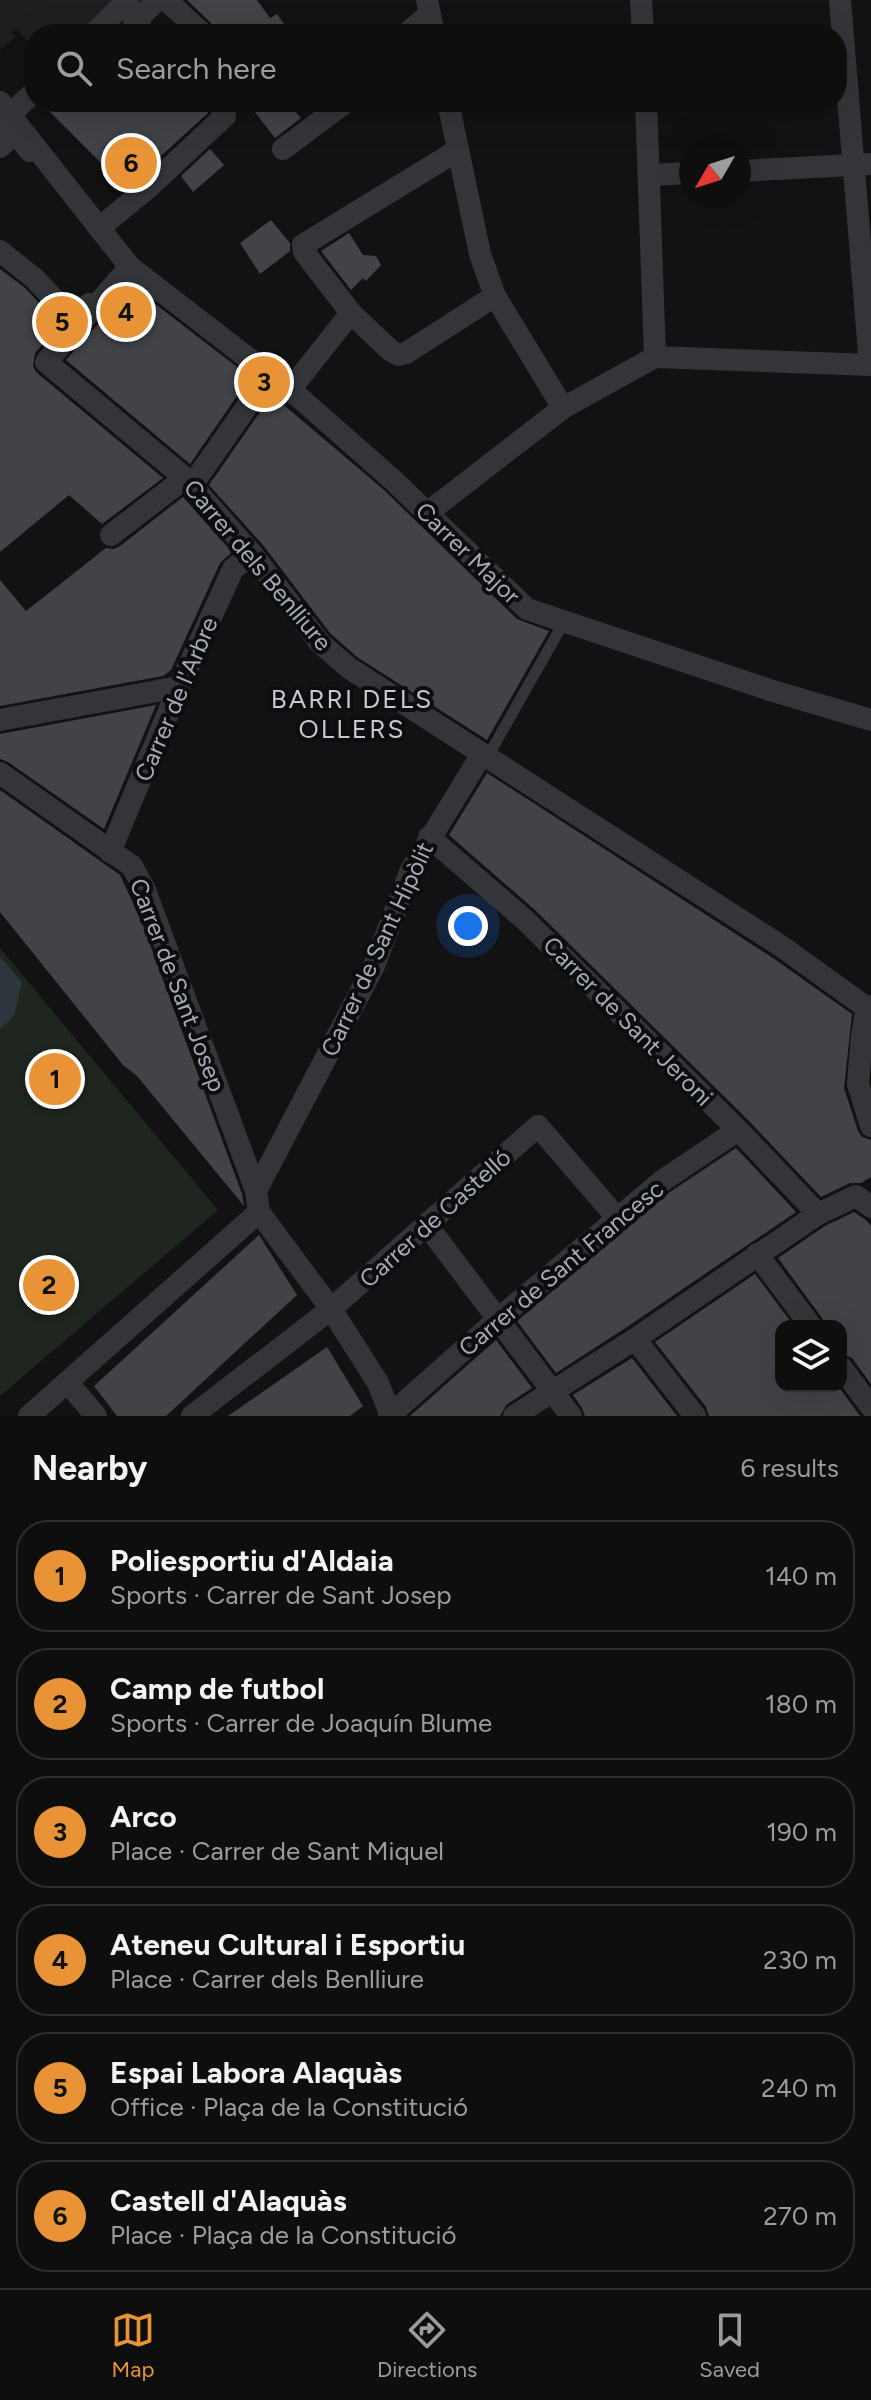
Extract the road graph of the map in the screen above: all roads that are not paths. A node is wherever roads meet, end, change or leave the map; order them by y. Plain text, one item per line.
1 (157, 0) edge
2 (166, 0) edge
3 (641, 0) edge
4 (840, 0) edge
5 (139, 18) edge
6 (192, 24) edge
7 (642, 24) edge
8 (843, 24) edge
9 (847, 52) edge
10 (24, 99) edge
11 (224, 112) edge
12 (333, 112) edge
13 (450, 112) edge
14 (646, 112) edge
15 (4, 113) edge
16 (0, 147) edge
17 (283, 149) dead end
18 (458, 150) junction
19 (862, 165) edge
20 (751, 170) edge
21 (679, 174) edge
22 (649, 175) junction
23 (99, 228) junction
24 (0, 251) edge
25 (130, 267) junction
26 (495, 296) junction
27 (351, 313) junction
28 (655, 357) junction
29 (871, 365) edge
30 (269, 375) junction
31 (289, 391) junction
32 (563, 408) junction
33 (189, 482) junction
34 (427, 513) junction
35 (111, 535) dead end
36 (252, 554) junction
37 (564, 622) junction
38 (179, 687) junction
39 (0, 720) edge
40 (871, 720) edge
41 (485, 756) junction
42 (0, 773) edge
43 (429, 837) junction
44 (110, 852) junction
45 (869, 1007) edge
46 (871, 1126) edge
47 (738, 1130) junction
48 (258, 1201) junction
49 (871, 1207) edge
50 (818, 1214) junction
51 (618, 1219) junction
52 (426, 1224) junction
53 (757, 1254) junction
54 (331, 1309) junction
55 (497, 1320) junction
56 (806, 1320) edge
57 (635, 1339) junction
58 (847, 1375) edge
59 (67, 1382) junction
60 (552, 1392) junction
61 (871, 1407) edge
62 (29, 1416) edge
63 (96, 1416) edge
64 (192, 1416) edge
65 (390, 1416) edge
66 (514, 1416) edge
67 (571, 1416) edge
68 (695, 1416) edge

1 - 5 street
2 - 6 street
3 - 7 street
4 - 8 street
9 - 19 street
10 - 15 street
11 - 23 street
12 - 17 street
13 - 18 street
14 - 22 street
15 - 23 street, Carrer Major
16 - 24 street
18 - 26 street
18 - 27 street
19 - 20 street
19 - 29 street
21 - 22 street
22 - 28 street
23 - 25 street, Carrer Major
25 - 30 street, Carrer Major
25 - 33 street, Carrer dels Benlliure
26 - 27 street
26 - 32 street
27 - 31 street
28 - 29 street
28 - 32 street
30 - 31 street, Carrer Major
30 - 33 street
31 - 34 street, Carrer Major
32 - 34 street
33 - 35 street
33 - 36 street, Carrer dels Benlliure
34 - 37 street, Carrer Major
36 - 38 street, Carrer de l'Arbre
36 - 41 street, Carrer dels Benlliure
37 - 40 street, Carrer Major
37 - 41 lane, Carrer de Sant Hipòlit
38 - 39 street
38 - 44 street, Carrer de l'Arbre
41 - 43 street, Carrer de Sant Hipòlit
41 - 45 street, Carrer dels Benlliure
42 - 44 street, Carrer de Sant Josep
43 - 47 street, Carrer de Sant Jeroni
43 - 48 street, Carrer de Sant Hipòlit
44 - 48 street, Carrer de Sant Josep
45 - 46 street
47 - 50 street, Carrer de Sant Jeroni
47 - 51 street, Carrer de Sant Francesc
48 - 54 street, Carrer de Sant Josep
48 - 59 street
49 - 50 street
50 - 53 street
51 - 52 street, Carrer de Castelló
51 - 55 street, Carrer de Sant Francesc
52 - 54 street, Carrer de Castelló
52 - 55 street
53 - 56 street
53 - 57 street
54 - 64 street, Carrer de Castelló
54 - 65 street, Carrer de Sant Josep
55 - 60 street
55 - 65 street, Carrer de Sant Francesc
57 - 60 street
57 - 68 street
58 - 61 street
59 - 62 street
59 - 63 street
60 - 66 street
60 - 67 street

